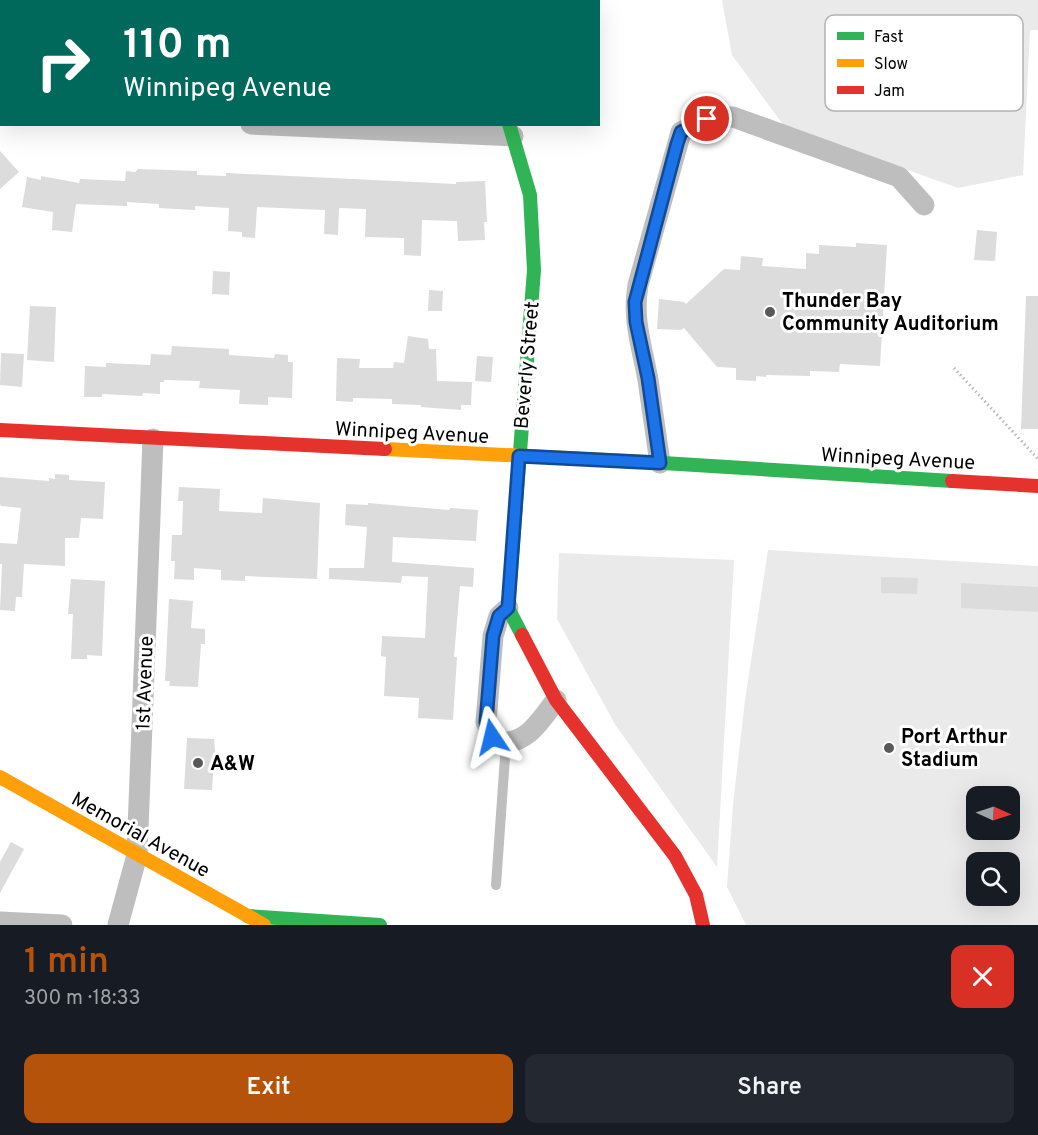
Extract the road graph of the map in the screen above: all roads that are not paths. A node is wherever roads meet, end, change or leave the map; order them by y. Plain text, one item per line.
1 (338, 126) edge
2 (511, 130) edge
3 (924, 205) dead end
4 (0, 430) edge
5 (153, 439) junction
6 (519, 456) junction
7 (660, 463) junction
8 (1038, 486) edge
9 (508, 608) junction
10 (556, 700) junction
11 (506, 743) junction
12 (0, 777) edge
13 (137, 855) junction
14 (496, 885) dead end
15 (248, 915) junction
16 (0, 922) edge
17 (62, 925) edge
18 (118, 925) edge
19 (264, 925) edge
20 (380, 925) edge
21 (703, 925) edge

1 - 2 street
2 - 6 street, Beverly Street
3 - 7 street
4 - 5 street, Winnipeg Avenue
5 - 6 street, Winnipeg Avenue
5 - 13 street, 1st Avenue
6 - 7 street, Winnipeg Avenue
6 - 9 street, Beverly Street
7 - 8 street, Winnipeg Avenue
9 - 10 street
9 - 11 street, Beverly Street
10 - 11 street
10 - 21 street
11 - 14 lane
12 - 13 street, Memorial Avenue
13 - 15 street, Memorial Avenue
13 - 18 street, 1st Avenue
15 - 19 street, Memorial Avenue
15 - 20 street
16 - 17 street

